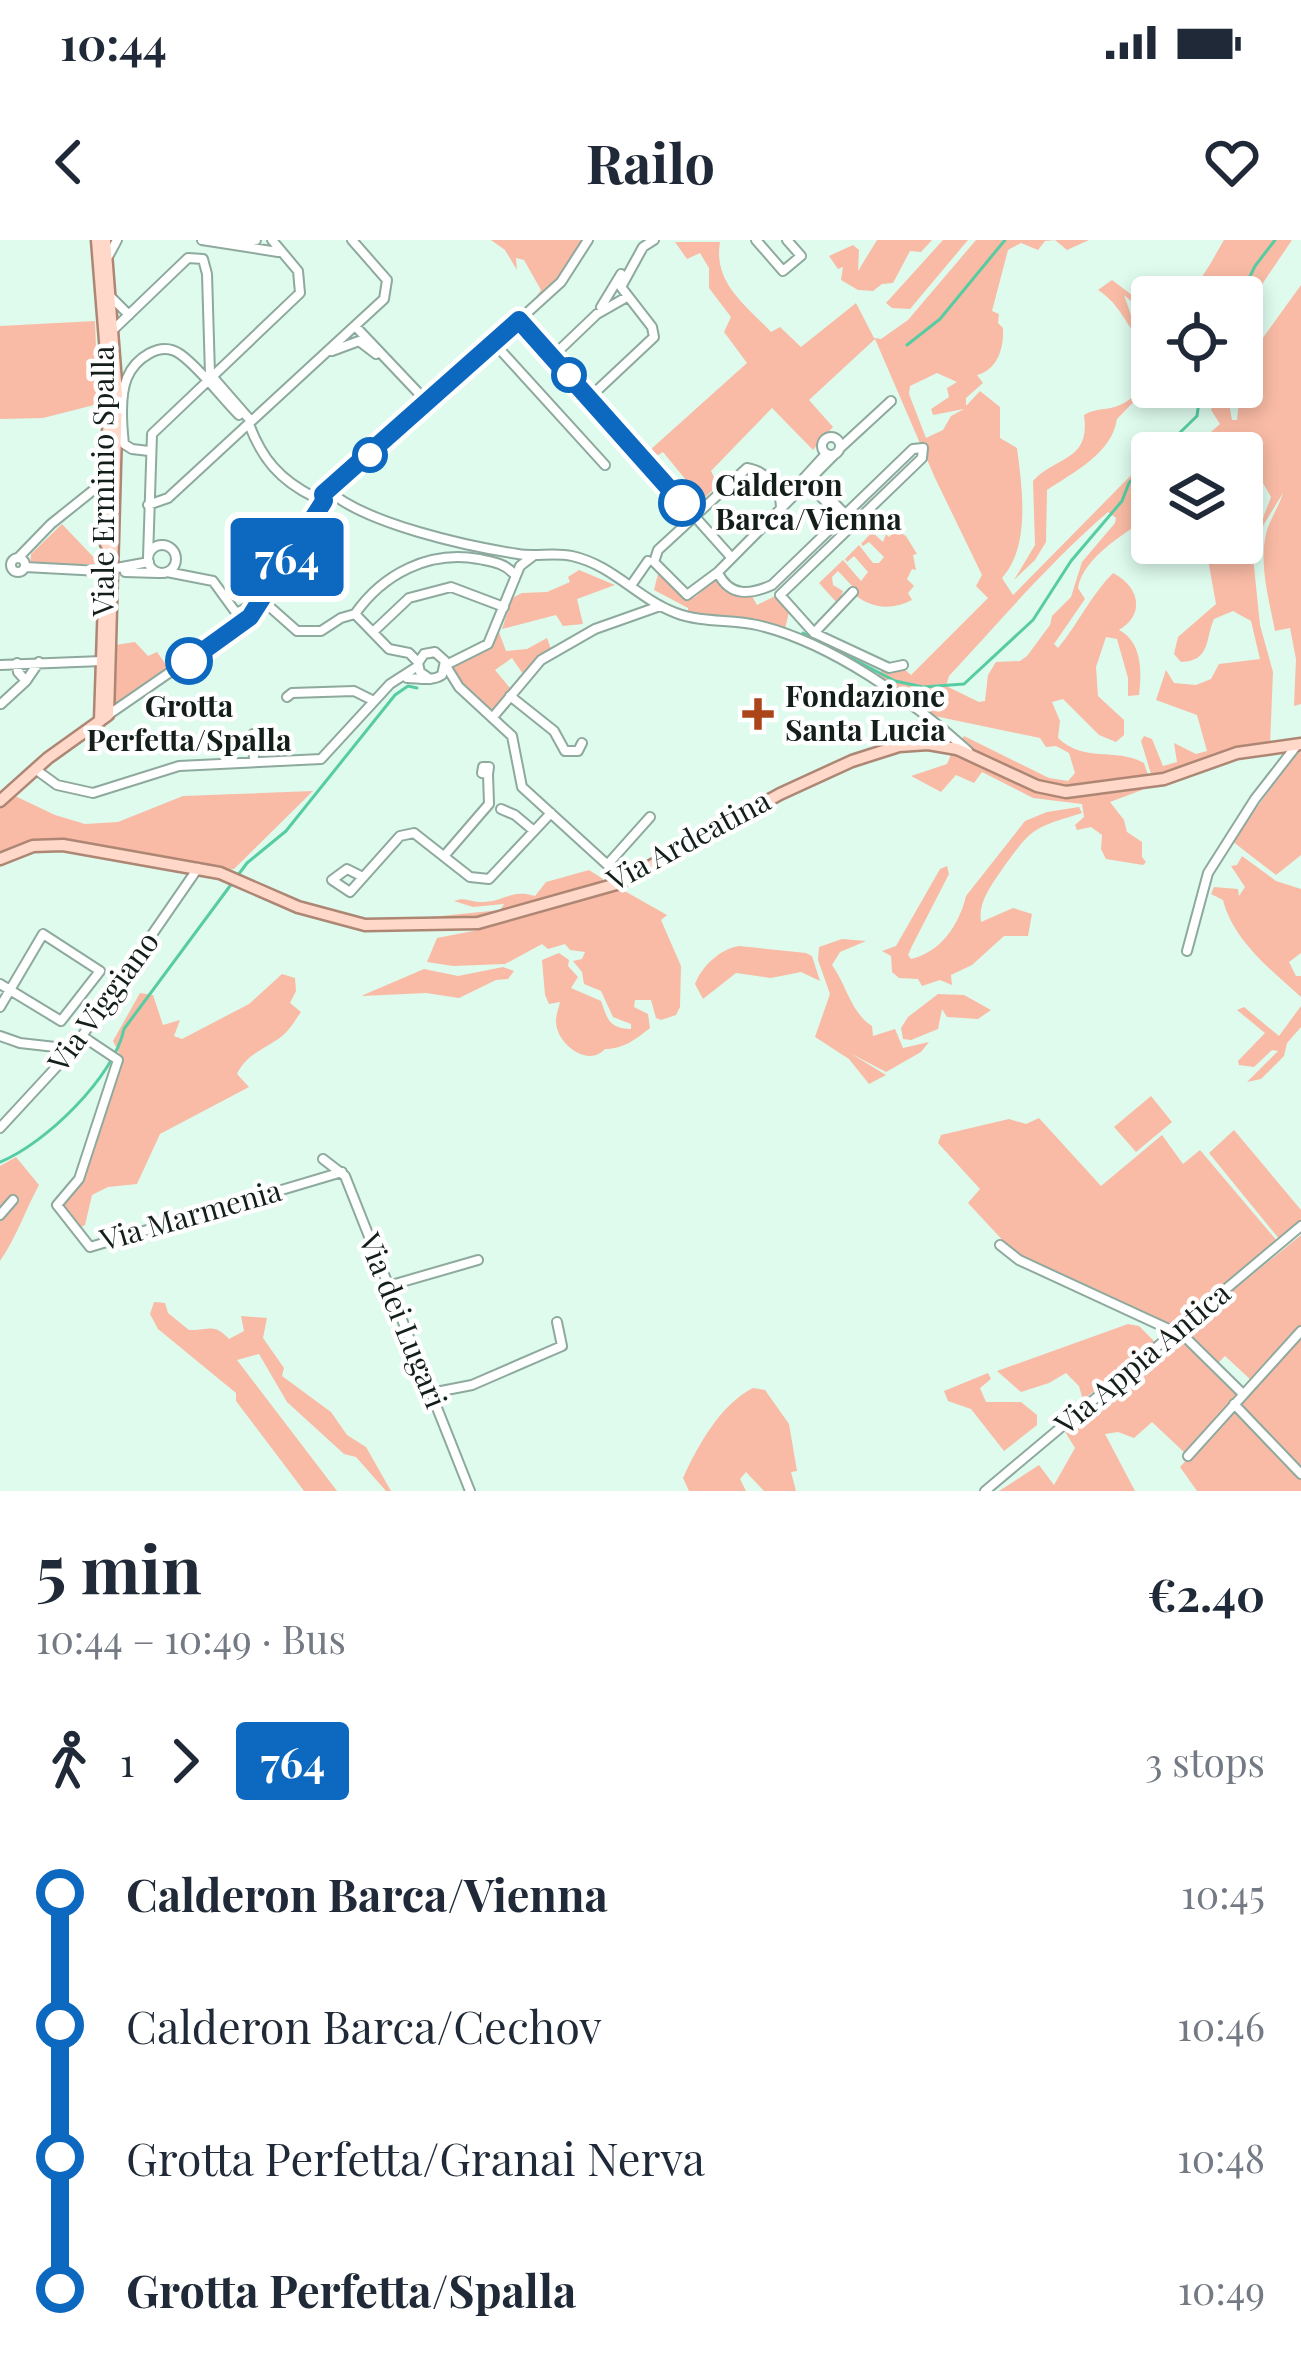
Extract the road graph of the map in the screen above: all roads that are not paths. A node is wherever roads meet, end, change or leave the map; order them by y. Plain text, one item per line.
1 (101, 240) edge
2 (118, 240) edge
3 (206, 240) edge
4 (272, 240) edge
5 (352, 240) edge
6 (364, 240) edge
7 (588, 240) edge
8 (658, 240) edge
9 (754, 240) edge
10 (787, 240) edge
11 (252, 241) edge
12 (231, 242) edge
13 (280, 252) junction
14 (367, 253) junction
15 (631, 261) junction
16 (107, 262) junction
17 (109, 296) junction
18 (626, 298) junction
19 (371, 311) junction
20 (598, 314) junction
21 (129, 315) junction
22 (519, 320) junction
23 (367, 322) junction
24 (355, 326) junction
25 (112, 332) junction
26 (362, 338) junction
27 (494, 343) junction
28 (326, 353) junction
29 (552, 356) junction
30 (210, 377) junction
31 (589, 398) junction
32 (891, 401) dead end
33 (428, 403) junction
34 (249, 423) junction
35 (653, 445) dead end
36 (636, 448) junction
37 (149, 451) junction
38 (605, 465) dead end
39 (110, 475) junction
40 (887, 475) junction
41 (808, 479) junction
42 (896, 483) junction
43 (779, 492) junction
44 (321, 496) junction
45 (148, 505) junction
46 (781, 508) junction
47 (695, 515) junction
48 (843, 516) junction
49 (147, 526) junction
50 (832, 527) junction
51 (841, 536) junction
52 (160, 545) junction
53 (514, 554) junction
54 (733, 555) junction
55 (534, 556) junction
56 (149, 560) junction
57 (176, 562) junction
58 (651, 562) junction
59 (109, 570) junction
60 (163, 572) junction
61 (718, 572) junction
62 (513, 573) junction
63 (186, 575) junction
64 (632, 585) junction
65 (771, 586) junction
66 (853, 592) dead end
67 (507, 595) junction
68 (780, 595) junction
69 (262, 600) junction
70 (502, 606) junction
71 (660, 606) junction
72 (794, 612) junction
73 (236, 613) junction
74 (355, 614) junction
75 (244, 623) junction
76 (373, 632) junction
77 (814, 633) junction
78 (789, 636) junction
79 (403, 651) junction
80 (430, 651) junction
81 (106, 661) junction
82 (17, 662) junction
83 (39, 662) junction
84 (444, 662) junction
85 (0, 665) edge
86 (418, 665) junction
87 (903, 665) dead end
88 (26, 676) junction
89 (399, 679) junction
90 (432, 679) junction
91 (461, 688) junction
92 (510, 696) junction
93 (287, 697) dead end
94 (374, 701) junction
95 (1, 704) edge
96 (104, 718) junction
97 (493, 718) junction
98 (253, 734) dead end
99 (582, 743) dead end
100 (1299, 744) edge
101 (974, 756) junction
102 (254, 762) junction
103 (35, 769) junction
104 (488, 774) dead end
105 (0, 801) edge
106 (501, 809) dead end
107 (551, 813) junction
108 (650, 817) dead end
109 (534, 831) junction
110 (445, 855) junction
111 (0, 859) edge
112 (610, 867) junction
113 (198, 868) junction
114 (363, 877) dead end
115 (620, 883) junction
116 (1187, 951) dead end
117 (5, 987) edge
118 (0, 1007) edge
119 (0, 1036) edge
120 (82, 1036) junction
121 (73, 1049) junction
122 (0, 1128) edge
123 (323, 1160) dead end
124 (342, 1172) junction
125 (13, 1200) dead end
126 (0, 1215) edge
127 (1301, 1226) edge
128 (1000, 1245) dead end
129 (478, 1260) dead end
130 (388, 1286) junction
131 (557, 1322) dead end
132 (1176, 1331) junction
133 (1301, 1331) edge
134 (431, 1393) junction
135 (1243, 1394) junction
136 (1234, 1404) junction
137 (1188, 1456) dead end
138 (1301, 1474) edge
139 (470, 1491) edge
140 (985, 1491) edge

1 - 16 main road, Viale Erminio Spalla
1 - 39 main road, Viale Erminio Spalla
2 - 16 street
3 - 12 street
4 - 13 street
5 - 14 street
6 - 14 street
7 - 22 street
8 - 15 street
9 - 10 street
11 - 12 street
12 - 13 street
13 - 30 street
14 - 19 street
14 - 23 street
15 - 18 street
15 - 20 street
16 - 17 main road, Viale Erminio Spalla
17 - 21 street
17 - 25 main road, Viale Erminio Spalla
18 - 20 street
18 - 31 street
19 - 23 street
19 - 24 street
20 - 29 street
21 - 25 street
21 - 30 street
22 - 27 street
22 - 29 street
23 - 26 street
24 - 26 street
24 - 28 street
25 - 39 main road, Viale Erminio Spalla
26 - 28 street
26 - 33 street
27 - 33 street
27 - 38 street
28 - 34 street
29 - 31 street
30 - 34 street
30 - 37 street
30 - 37 street
31 - 36 street
32 - 41 street
33 - 44 street
34 - 44 street
34 - 45 street
35 - 36 street
36 - 47 street
37 - 45 street
39 - 59 main road, Viale Erminio Spalla
39 - 59 street
40 - 42 street
40 - 42 street
40 - 48 street
41 - 43 street
41 - 46 street
41 - 48 street
42 - 51 street
43 - 46 street
43 - 47 street
44 - 53 street
44 - 69 street
45 - 49 street
46 - 54 street
47 - 54 street
47 - 58 street
48 - 50 street
49 - 52 street
49 - 56 street
50 - 51 street
50 - 65 street
51 - 68 street
52 - 56 street
52 - 57 street
53 - 55 street
53 - 62 street
54 - 61 street
55 - 64 street
55 - 67 street
56 - 59 street
56 - 60 street
57 - 60 street
57 - 63 street
58 - 61 street
58 - 64 street
59 - 60 street
59 - 81 main road, Viale Erminio Spalla
60 - 63 street
61 - 65 street
62 - 67 street
62 - 74 street
63 - 73 street
64 - 71 street
65 - 68 street
66 - 77 street
67 - 70 street
68 - 72 street
69 - 73 street
69 - 74 street
69 - 75 street
70 - 76 street
70 - 84 street
71 - 78 street
71 - 92 street
72 - 77 street
72 - 78 street
73 - 75 street
74 - 76 street
75 - 96 street
76 - 79 street
77 - 87 street
78 - 101 street
79 - 80 street
79 - 86 street
80 - 84 street
80 - 86 street
81 - 83 street
81 - 96 main road, Viale Erminio Spalla
82 - 83 street
82 - 85 street
82 - 88 street
83 - 88 street
84 - 90 street
84 - 91 street
86 - 89 street
86 - 90 street
88 - 95 street
89 - 90 street
89 - 94 street
90 - 91 street
91 - 97 street
92 - 97 street
92 - 99 street
93 - 94 street
94 - 102 street
96 - 103 main road
97 - 107 street
98 - 102 street
100 - 101 main road, Via Ardeatina
100 - 116 street
101 - 115 main road, Via Ardeatina
102 - 103 street
103 - 105 main road
104 - 110 street
106 - 109 street
107 - 109 street
107 - 112 street
108 - 112 street
109 - 110 street
110 - 114 street
111 - 113 main road, Via Ardeatina
112 - 115 street
113 - 115 main road, Via Ardeatina
113 - 120 street, Via Viggiano
117 - 117 street
117 - 118 street
119 - 121 street
120 - 121 street, Via Viggiano
120 - 124 street, Via Marmenia
121 - 122 street, Via Viggiano
123 - 124 street
124 - 130 street, Via dei Lugari
125 - 126 street
127 - 132 street, Via Appia Antica
128 - 132 street
129 - 130 street
130 - 134 street, Via dei Lugari
131 - 134 street
132 - 135 street
132 - 140 street, Via Appia Antica
133 - 135 street
134 - 139 street, Via dei Lugari
135 - 136 street
136 - 137 street
136 - 138 street

